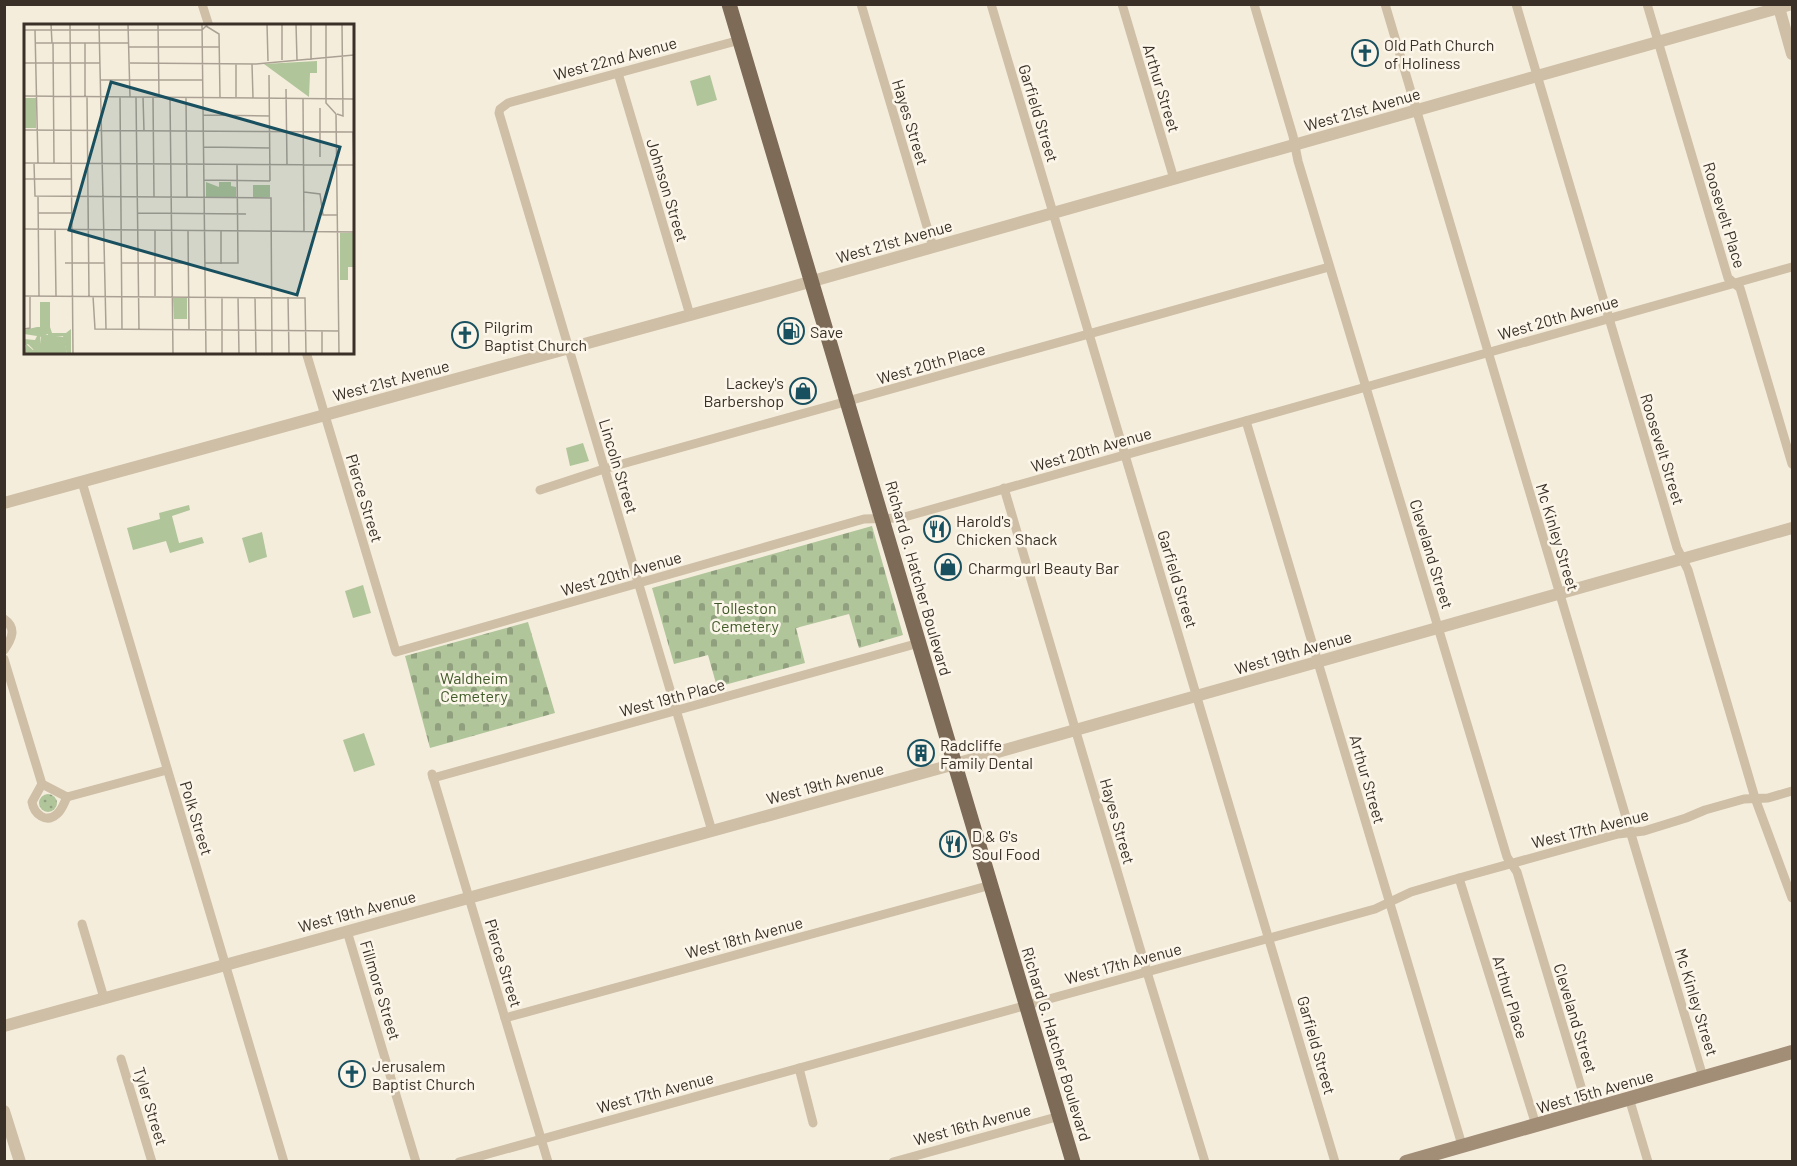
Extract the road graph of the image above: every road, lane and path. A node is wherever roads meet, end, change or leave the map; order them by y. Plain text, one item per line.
1 (202, 4) edge
2 (729, 4) edge
3 (991, 4) edge
4 (1122, 4) edge
5 (1254, 4) edge
6 (1385, 4) edge
7 (1516, 4) edge
8 (1647, 4) edge
9 (862, 5) edge
10 (1783, 6) edge
11 (208, 24) edge
12 (740, 40) junction
13 (1658, 42) junction
14 (1792, 54) edge
15 (618, 73) junction
16 (1537, 76) junction
17 (500, 109) joint
18 (1416, 111) junction
19 (1295, 145) junction
20 (1174, 179) junction
21 (1054, 213) junction
22 (933, 247) junction
23 (1329, 267) junction
24 (1792, 267) edge
25 (812, 281) junction
26 (1734, 284) junction
27 (690, 315) junction
28 (1609, 319) junction
29 (1089, 334) junction
30 (568, 349) junction
31 (1488, 353) junction
32 (307, 354) edge
33 (1366, 387) junction
34 (848, 402) junction
35 (325, 415) junction
36 (1246, 421) junction
37 (1125, 455) junction
38 (1792, 464) edge
39 (604, 469) junction
40 (82, 482) junction
41 (1005, 488) junction
42 (540, 490) dead end
43 (4, 503) edge
44 (882, 518) junction
45 (1792, 528) edge
46 (1682, 559) junction
47 (638, 584) junction
48 (1560, 594) junction
49 (4, 619) edge
50 (1439, 628) junction
51 (919, 643) junction
52 (4, 650) edge
53 (396, 652) joint
54 (4, 659) edge
55 (1317, 662) junction
56 (1197, 696) junction
57 (677, 711) junction
58 (1076, 730) junction
59 (955, 764) junction
60 (167, 770) junction
61 (432, 776) joint
62 (42, 784) junction
63 (1792, 791) edge
64 (67, 797) junction
65 (1755, 798) junction
66 (712, 831) junction
67 (1631, 832) junction
68 (1511, 864) junction
69 (1459, 878) junction
70 (991, 885) junction
71 (469, 898) junction
72 (1792, 898) edge
73 (1389, 902) junction
74 (82, 924) dead end
75 (347, 931) junction
76 (1270, 938) junction
77 (226, 965) junction
78 (1147, 972) junction
79 (104, 999) junction
80 (1027, 1005) junction
81 (505, 1018) junction
82 (4, 1026) edge
83 (1792, 1052) edge
84 (121, 1059) dead end
85 (799, 1068) junction
86 (1703, 1077) junction
87 (1629, 1098) junction
88 (1588, 1110) junction
89 (4, 1111) edge
90 (1060, 1116) junction
91 (813, 1123) dead end
92 (1536, 1125) junction
93 (541, 1139) junction
94 (1462, 1146) junction
95 (1423, 1159) edge
96 (20, 1161) edge
97 (152, 1161) edge
98 (284, 1161) edge
99 (416, 1161) edge
100 (459, 1161) edge
101 (548, 1161) edge
102 (893, 1161) edge
103 (1074, 1161) edge
104 (1205, 1161) edge
105 (1335, 1161) edge
106 (1406, 1161) edge
107 (1648, 1161) edge

1 - 11 street
2 - 12 main road, Richard G. Hatcher Boulevard
3 - 21 street, Garfield Street
4 - 20 street, Arthur Street
5 - 19 street, Cleveland Street
6 - 18 street, Mc Kinley Street
7 - 16 street, Roosevelt Street
8 - 13 street, Roosevelt Place
9 - 22 street, Hayes Street
10 - 13 street, West 21st Avenue
10 - 14 street
12 - 15 street, West 22nd Avenue
12 - 25 main road, Richard G. Hatcher Boulevard
13 - 16 street, West 21st Avenue
13 - 26 street, Roosevelt Place
15 - 17 street, West 22nd Avenue
15 - 27 street, Johnson Street
16 - 18 street, West 21st Avenue
16 - 28 street, Roosevelt Street
17 - 30 street, Lincoln Street
18 - 19 street, West 21st Avenue
18 - 31 street, Mc Kinley Street
19 - 20 street, West 21st Avenue
19 - 23 street, Cleveland Street
20 - 21 street, West 21st Avenue
21 - 22 street, West 21st Avenue
21 - 29 street, Garfield Street
22 - 25 street, West 21st Avenue
23 - 29 street, West 20th Place
23 - 33 street, Cleveland Street
24 - 26 street, West 20th Avenue
25 - 27 street, West 21st Avenue
25 - 34 main road, Richard G. Hatcher Boulevard
26 - 28 street, West 20th Avenue
26 - 38 street, Roosevelt Place
27 - 30 street, West 21st Avenue
28 - 31 street, West 20th Avenue
28 - 46 street, Roosevelt Street
29 - 34 street, West 20th Place
29 - 37 street, Garfield Street
30 - 35 street, West 21st Avenue
30 - 39 street, Lincoln Street
31 - 33 street, West 20th Avenue
31 - 48 street, Mc Kinley Street
32 - 35 street, Pierce Street
33 - 36 street, West 20th Avenue
33 - 50 street, Cleveland Street
34 - 39 street, West 20th Place
34 - 44 main road, Richard G. Hatcher Boulevard
35 - 40 street, West 21st Avenue
35 - 53 street, Pierce Street
36 - 37 street, West 20th Avenue
36 - 55 street, Arthur Street
37 - 41 street, West 20th Avenue
37 - 56 street, Garfield Street
39 - 42 street, West 20th Place
39 - 47 street, Lincoln Street
40 - 43 street, West 21st Avenue
40 - 60 street, Polk Street
41 - 44 street, West 20th Avenue
41 - 58 street, Hayes Street
44 - 47 street, West 20th Avenue
44 - 51 main road, Richard G. Hatcher Boulevard
45 - 46 street, West 19th Avenue
46 - 48 street, West 19th Avenue
46 - 65 street, Roosevelt Street
47 - 53 street, West 20th Avenue
47 - 57 street, Lincoln Street
48 - 50 street, West 19th Avenue
48 - 67 street, Mc Kinley Street
49 - 52 street
50 - 55 street, West 19th Avenue
50 - 68 street, Cleveland Street
51 - 57 street, West 19th Place
51 - 59 main road, Richard G. Hatcher Boulevard
54 - 62 street
55 - 56 street, West 19th Avenue
55 - 73 street, Arthur Street
56 - 58 street, West 19th Avenue
56 - 76 street, Garfield Street
57 - 61 street, West 19th Place
57 - 66 street, Lincoln Street
58 - 59 street, West 19th Avenue
58 - 78 street, Hayes Street
59 - 66 street, West 19th Avenue
59 - 70 main road, Richard G. Hatcher Boulevard
60 - 64 street
60 - 77 street, Polk Street
61 - 71 street, Pierce Street
62 - 64 street
62 - 64 street
63 - 65 street, West 17th Avenue
65 - 67 street, West 17th Avenue
65 - 72 street, Roosevelt Street
66 - 71 street, West 19th Avenue
67 - 68 street, West 17th Avenue
67 - 86 street, Mc Kinley Street
68 - 69 street, West 17th Avenue
68 - 88 street, Cleveland Street
69 - 73 street, West 17th Avenue
69 - 92 street, Arthur Place
70 - 80 main road, Richard G. Hatcher Boulevard
70 - 81 street, West 18th Avenue
71 - 75 street, West 19th Avenue
71 - 81 street, Pierce Street
73 - 76 street, West 17th Avenue
73 - 94 street, Arthur Street
74 - 79 street
75 - 77 street, West 19th Avenue
75 - 99 street, Fillmore Street
76 - 78 street, West 17th Avenue
76 - 105 street, Garfield Street
77 - 79 street, West 19th Avenue
77 - 98 street, Polk Street
78 - 80 street, West 17th Avenue
78 - 104 street, Hayes Street
79 - 82 street, West 19th Avenue
80 - 85 street, West 17th Avenue
80 - 90 main road, Richard G. Hatcher Boulevard
81 - 93 street, Pierce Street
83 - 86 main road, West 15th Avenue
84 - 97 street, Tyler Street
85 - 91 street
85 - 93 street, West 17th Avenue
86 - 87 main road, West 15th Avenue
87 - 88 main road, West 15th Avenue
87 - 107 street
88 - 92 main road, West 15th Avenue
89 - 96 street
90 - 102 street, West 16th Avenue
90 - 103 main road, Richard G. Hatcher Boulevard
92 - 94 main road, West 15th Avenue
93 - 100 street, West 17th Avenue
93 - 101 street, Pierce Street
94 - 95 main road, West 15th Avenue
95 - 106 main road, West 15th Avenue

